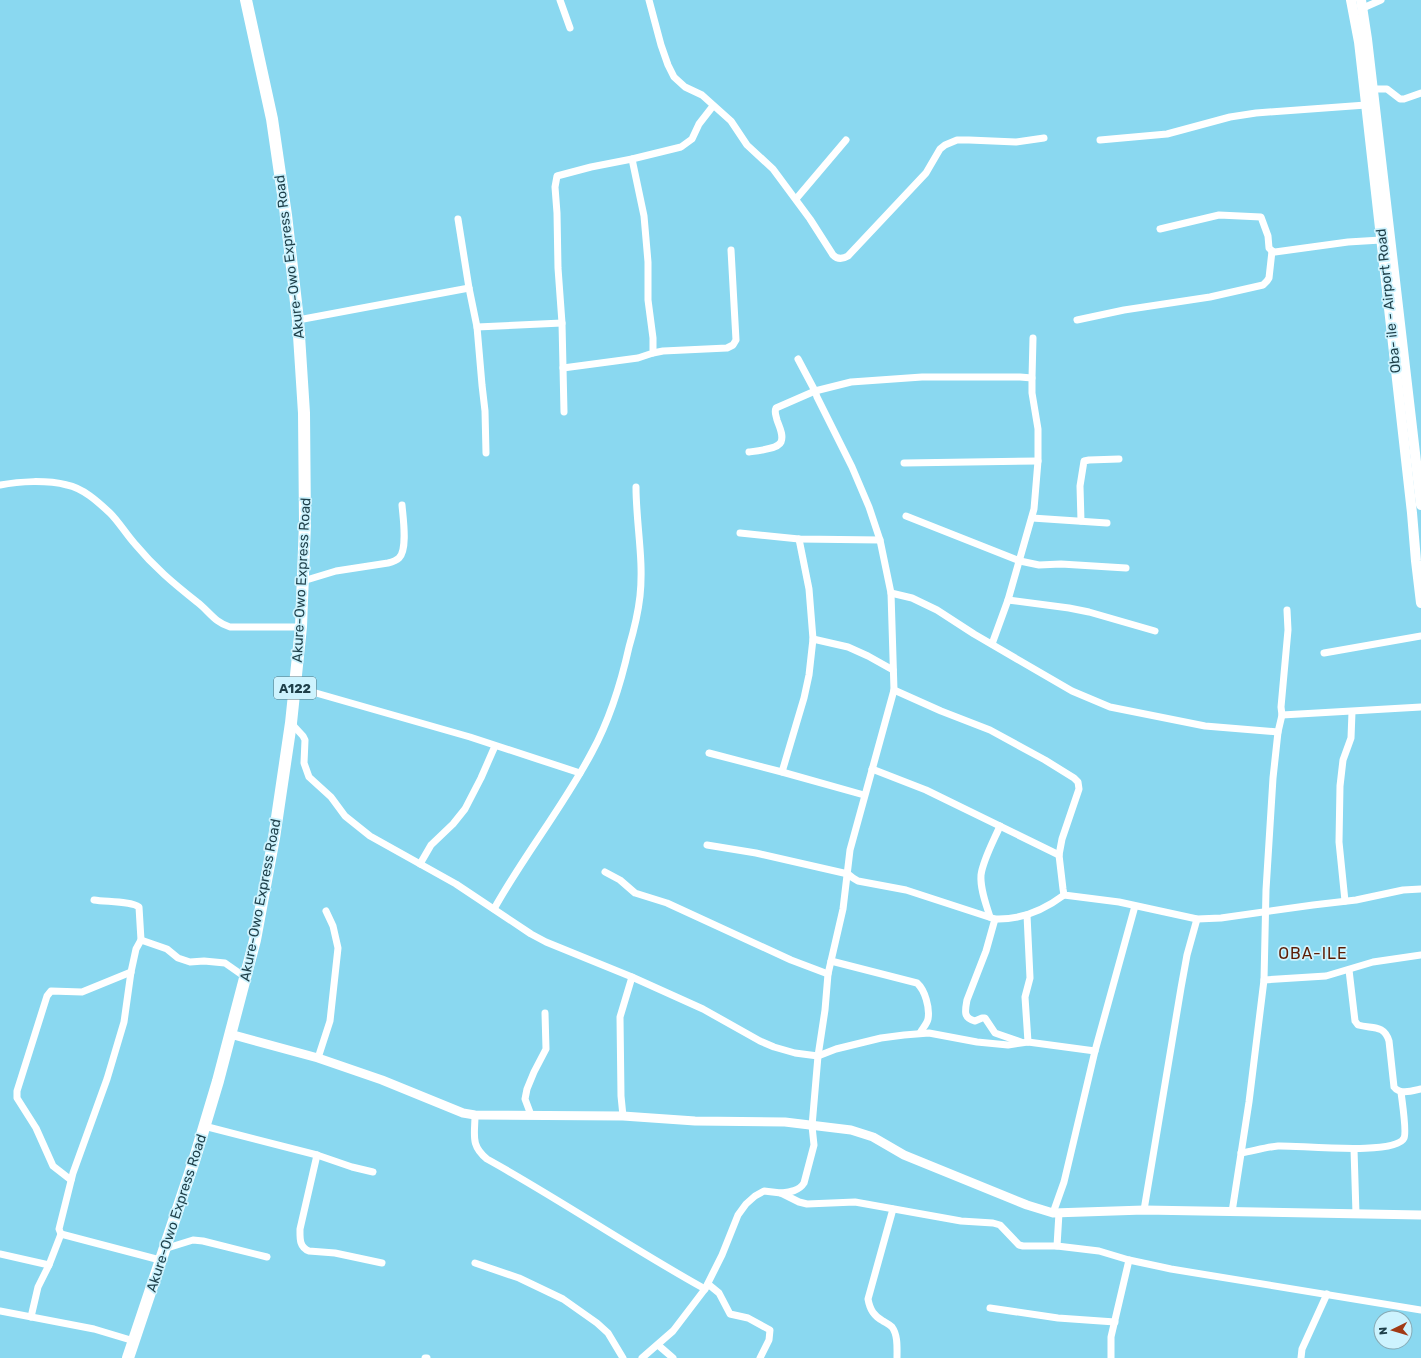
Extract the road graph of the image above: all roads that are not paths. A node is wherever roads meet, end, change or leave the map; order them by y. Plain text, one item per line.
1 (246, 0) edge
2 (560, 0) edge
3 (649, 0) edge
4 (1350, 0) edge
5 (1381, 0) edge
6 (1362, 4) edge
7 (570, 28) dead end
8 (1373, 89) junction
9 (1421, 93) edge
10 (1366, 105) junction
11 (713, 106) junction
12 (1044, 138) dead end
13 (846, 140) dead end
14 (1100, 140) dead end
15 (632, 160) junction
16 (796, 199) junction
17 (458, 218) dead end
18 (1160, 229) dead end
19 (1381, 240) junction
20 (731, 250) dead end
21 (1272, 251) junction
22 (469, 288) junction
23 (298, 320) junction
24 (1077, 320) dead end
25 (562, 323) junction
26 (477, 327) junction
27 (1033, 338) dead end
28 (1398, 346) junction
29 (653, 353) junction
30 (798, 360) dead end
31 (563, 368) junction
32 (1032, 378) junction
33 (815, 391) junction
34 (564, 412) dead end
35 (749, 452) dead end
36 (486, 453) dead end
37 (1119, 459) dead end
38 (1038, 461) junction
39 (904, 463) dead end
40 (0, 485) edge
41 (636, 487) dead end
42 (402, 505) dead end
43 (1421, 505) edge
44 (906, 516) dead end
45 (1032, 518) junction
46 (1081, 521) junction
47 (1107, 523) dead end
48 (740, 533) dead end
49 (799, 539) junction
50 (880, 540) junction
51 (1020, 561) junction
52 (1418, 561) edge
53 (1126, 568) dead end
54 (303, 581) junction
55 (891, 593) junction
56 (1008, 600) junction
57 (1421, 603) edge
58 (1287, 610) dead end
59 (301, 627) junction
60 (1155, 630) dead end
61 (1421, 636) edge
62 (813, 639) junction
63 (992, 644) junction
64 (1324, 653) dead end
65 (893, 670) junction
66 (295, 687) junction
67 (894, 690) junction
68 (1421, 707) edge
69 (1352, 712) junction
70 (1282, 715) junction
71 (291, 723) junction
72 (1278, 732) junction
73 (495, 746) junction
74 (710, 753) dead end
75 (872, 768) junction
76 (782, 772) junction
77 (580, 773) junction
78 (864, 795) junction
79 (1000, 826) junction
80 (707, 845) dead end
81 (1059, 855) junction
82 (420, 864) junction
83 (605, 872) dead end
84 (848, 874) junction
85 (1421, 889) edge
86 (1064, 895) junction
87 (94, 900) dead end
88 (1345, 901) junction
89 (1134, 906) junction
90 (494, 909) junction
91 (326, 911) dead end
92 (1266, 911) junction
93 (1027, 915) junction
94 (992, 918) junction
95 (1197, 919) junction
96 (141, 940) junction
97 (1421, 955) edge
98 (831, 960) junction
99 (1349, 970) junction
100 (131, 972) junction
101 (828, 974) junction
102 (245, 977) junction
103 (632, 977) junction
104 (1264, 980) junction
105 (545, 1013) dead end
106 (230, 1034) junction
107 (920, 1034) junction
108 (1025, 1042) junction
109 (1095, 1051) junction
110 (818, 1056) junction
111 (318, 1058) junction
112 (1421, 1089) edge
113 (1401, 1092) junction
114 (475, 1115) junction
115 (531, 1115) junction
116 (623, 1116) junction
117 (204, 1126) junction
118 (812, 1126) junction
119 (1354, 1149) junction
120 (1241, 1153) junction
121 (317, 1155) junction
122 (373, 1172) dead end
123 (71, 1180) junction
124 (781, 1193) junction
125 (893, 1209) junction
126 (1144, 1210) junction
127 (1232, 1212) junction
128 (1056, 1213) junction
129 (1356, 1214) junction
130 (1421, 1215) edge
131 (61, 1234) junction
132 (1057, 1246) junction
133 (0, 1254) edge
134 (162, 1255) junction
135 (267, 1257) dead end
136 (1129, 1260) junction
137 (382, 1263) dead end
138 (475, 1264) dead end
139 (48, 1266) junction
140 (706, 1287) junction
141 (1327, 1294) junction
142 (990, 1308) dead end
143 (1421, 1310) edge
144 (0, 1311) edge
145 (31, 1317) junction
146 (1115, 1322) junction
147 (134, 1341) junction
148 (658, 1345) junction
149 (128, 1358) edge
150 (623, 1358) edge
151 (642, 1358) edge
152 (673, 1358) edge
153 (760, 1358) edge
154 (897, 1358) edge
155 (1111, 1358) edge
156 (1301, 1358) edge

1 - 23 highway, Akure-Owo Express Road / A122
2 - 7 street
3 - 11 street
4 - 10 main road, Oba- ile - Airport Road
5 - 6 street
6 - 8 main road, Oba- ile - Airport Road
8 - 9 street
8 - 28 main road, Oba- ile - Airport Road
10 - 14 street
10 - 19 main road, Oba- ile - Airport Road
11 - 15 street
11 - 16 street
12 - 16 street
13 - 16 street
15 - 25 street
15 - 29 street
17 - 22 street
18 - 21 street
19 - 21 street
19 - 28 main road, Oba- ile - Airport Road
20 - 29 street
21 - 24 street
22 - 23 street
22 - 26 street
23 - 54 highway, Akure-Owo Express Road / A122
25 - 26 street
25 - 31 street
26 - 36 street
27 - 32 street
28 - 43 main road, Oba- ile - Airport Road
28 - 52 main road, Oba- ile - Airport Road
29 - 31 street
30 - 33 street
31 - 34 street
32 - 33 street
32 - 38 street
33 - 35 street
33 - 50 street
37 - 46 street
38 - 39 street
38 - 45 street
40 - 59 street
41 - 77 street
42 - 54 street
44 - 51 street
45 - 46 street
45 - 51 street
46 - 47 street
48 - 49 street
49 - 50 street
49 - 62 street
50 - 55 street
51 - 53 street
51 - 56 street
52 - 57 main road, Oba- ile - Airport Road
54 - 59 highway, Akure-Owo Express Road / A122
55 - 63 street
55 - 65 street
56 - 60 street
56 - 63 street
58 - 70 street
59 - 66 highway, Akure-Owo Express Road / A122
61 - 64 street
62 - 65 street
62 - 76 street
63 - 72 street
65 - 67 street
66 - 71 highway, Akure-Owo Express Road / A122
66 - 73 street
67 - 75 street
67 - 81 street
68 - 69 street
69 - 70 street
69 - 88 street
70 - 72 street
71 - 82 street
71 - 102 highway, Akure-Owo Express Road / A122
72 - 92 street
73 - 77 street
73 - 82 street
74 - 76 street
75 - 78 street
75 - 79 street
76 - 78 street
77 - 90 street
78 - 84 street
79 - 81 street
79 - 94 street
80 - 84 street
81 - 86 street
82 - 90 street
83 - 101 street
84 - 94 street
84 - 98 street
85 - 88 street
86 - 89 street
86 - 93 street
87 - 96 street
88 - 92 street
89 - 95 street
89 - 109 street
90 - 103 street
91 - 111 street
92 - 95 street
92 - 104 street
93 - 94 street
93 - 108 street
94 - 108 street
95 - 126 street
96 - 100 street
96 - 102 street
97 - 99 street
98 - 101 street
98 - 107 street
99 - 104 street
99 - 113 street
100 - 123 street
100 - 123 street
101 - 110 street
102 - 106 highway, Akure-Owo Express Road / A122
103 - 110 street
103 - 116 street
104 - 120 street
105 - 115 street
106 - 111 street
106 - 117 highway, Akure-Owo Express Road / A122
107 - 108 street
107 - 110 street
108 - 109 street
109 - 128 street
110 - 118 street
111 - 114 street
112 - 113 street
113 - 119 street
114 - 115 street
114 - 140 street
115 - 116 street
116 - 118 street
117 - 121 street
117 - 134 highway, Akure-Owo Express Road / A122
118 - 124 street
118 - 128 street
119 - 120 street
119 - 129 street
120 - 127 street
121 - 122 street
121 - 137 street
123 - 131 street
124 - 125 street
124 - 140 street
125 - 132 street
125 - 154 street
126 - 127 street
126 - 128 street
127 - 129 street
128 - 132 street
129 - 130 street
131 - 134 street
131 - 139 street
132 - 136 street
133 - 139 street
134 - 135 street
134 - 147 highway, Akure-Owo Express Road / A122
136 - 141 street
136 - 146 street
138 - 150 street
139 - 145 street
140 - 148 street
140 - 153 street
141 - 143 street
141 - 156 street
142 - 146 street
144 - 145 street
145 - 147 street
146 - 155 street
147 - 149 highway, Akure-Owo Express Road / A122
148 - 151 street
148 - 152 street

